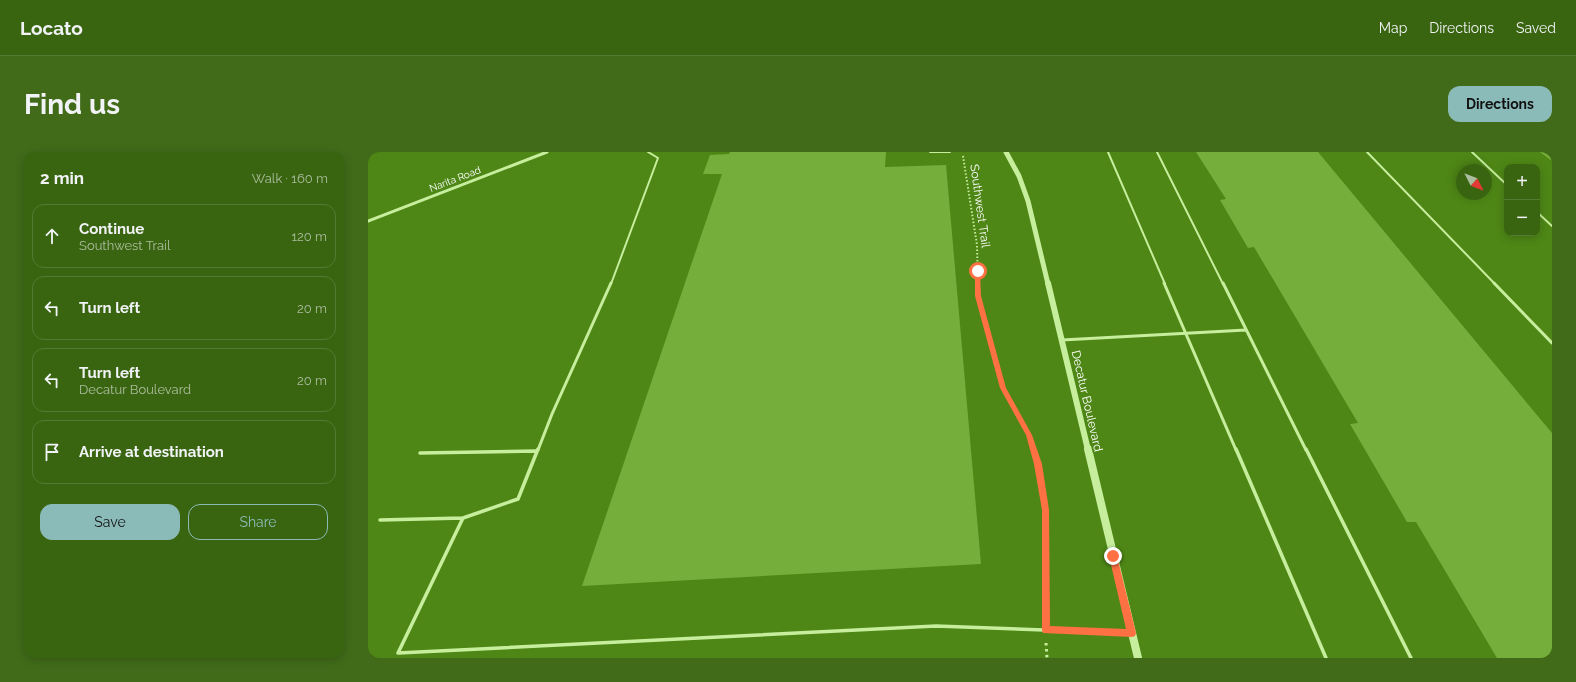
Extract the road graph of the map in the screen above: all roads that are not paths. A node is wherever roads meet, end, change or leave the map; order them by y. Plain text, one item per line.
1 (547, 152) edge
2 (648, 152) edge
3 (930, 152) edge
4 (950, 152) edge
5 (1006, 152) edge
6 (1108, 152) edge
7 (1157, 152) edge
8 (1367, 152) edge
9 (1472, 152) edge
10 (1504, 182) edge
11 (1540, 215) edge
12 (368, 221) edge
13 (1552, 226) edge
14 (1246, 330) junction
15 (1186, 333) junction
16 (1062, 340) junction
17 (1552, 342) edge
18 (536, 451) junction
19 (420, 453) dead end
20 (463, 518) junction
21 (380, 520) dead end
22 (1132, 633) junction
23 (1138, 658) edge
24 (1326, 658) edge
25 (1411, 658) edge

1 - 12 street, Narita Road
2 - 18 lane
3 - 4 lane
5 - 16 street, Decatur Boulevard
6 - 15 lane
7 - 14 lane
8 - 17 lane
9 - 10 lane
11 - 13 lane
14 - 15 lane
14 - 25 lane
15 - 16 lane
15 - 24 lane
16 - 22 street, Decatur Boulevard
18 - 19 lane
18 - 20 lane
20 - 21 lane
20 - 22 lane
22 - 23 street, Decatur Boulevard

